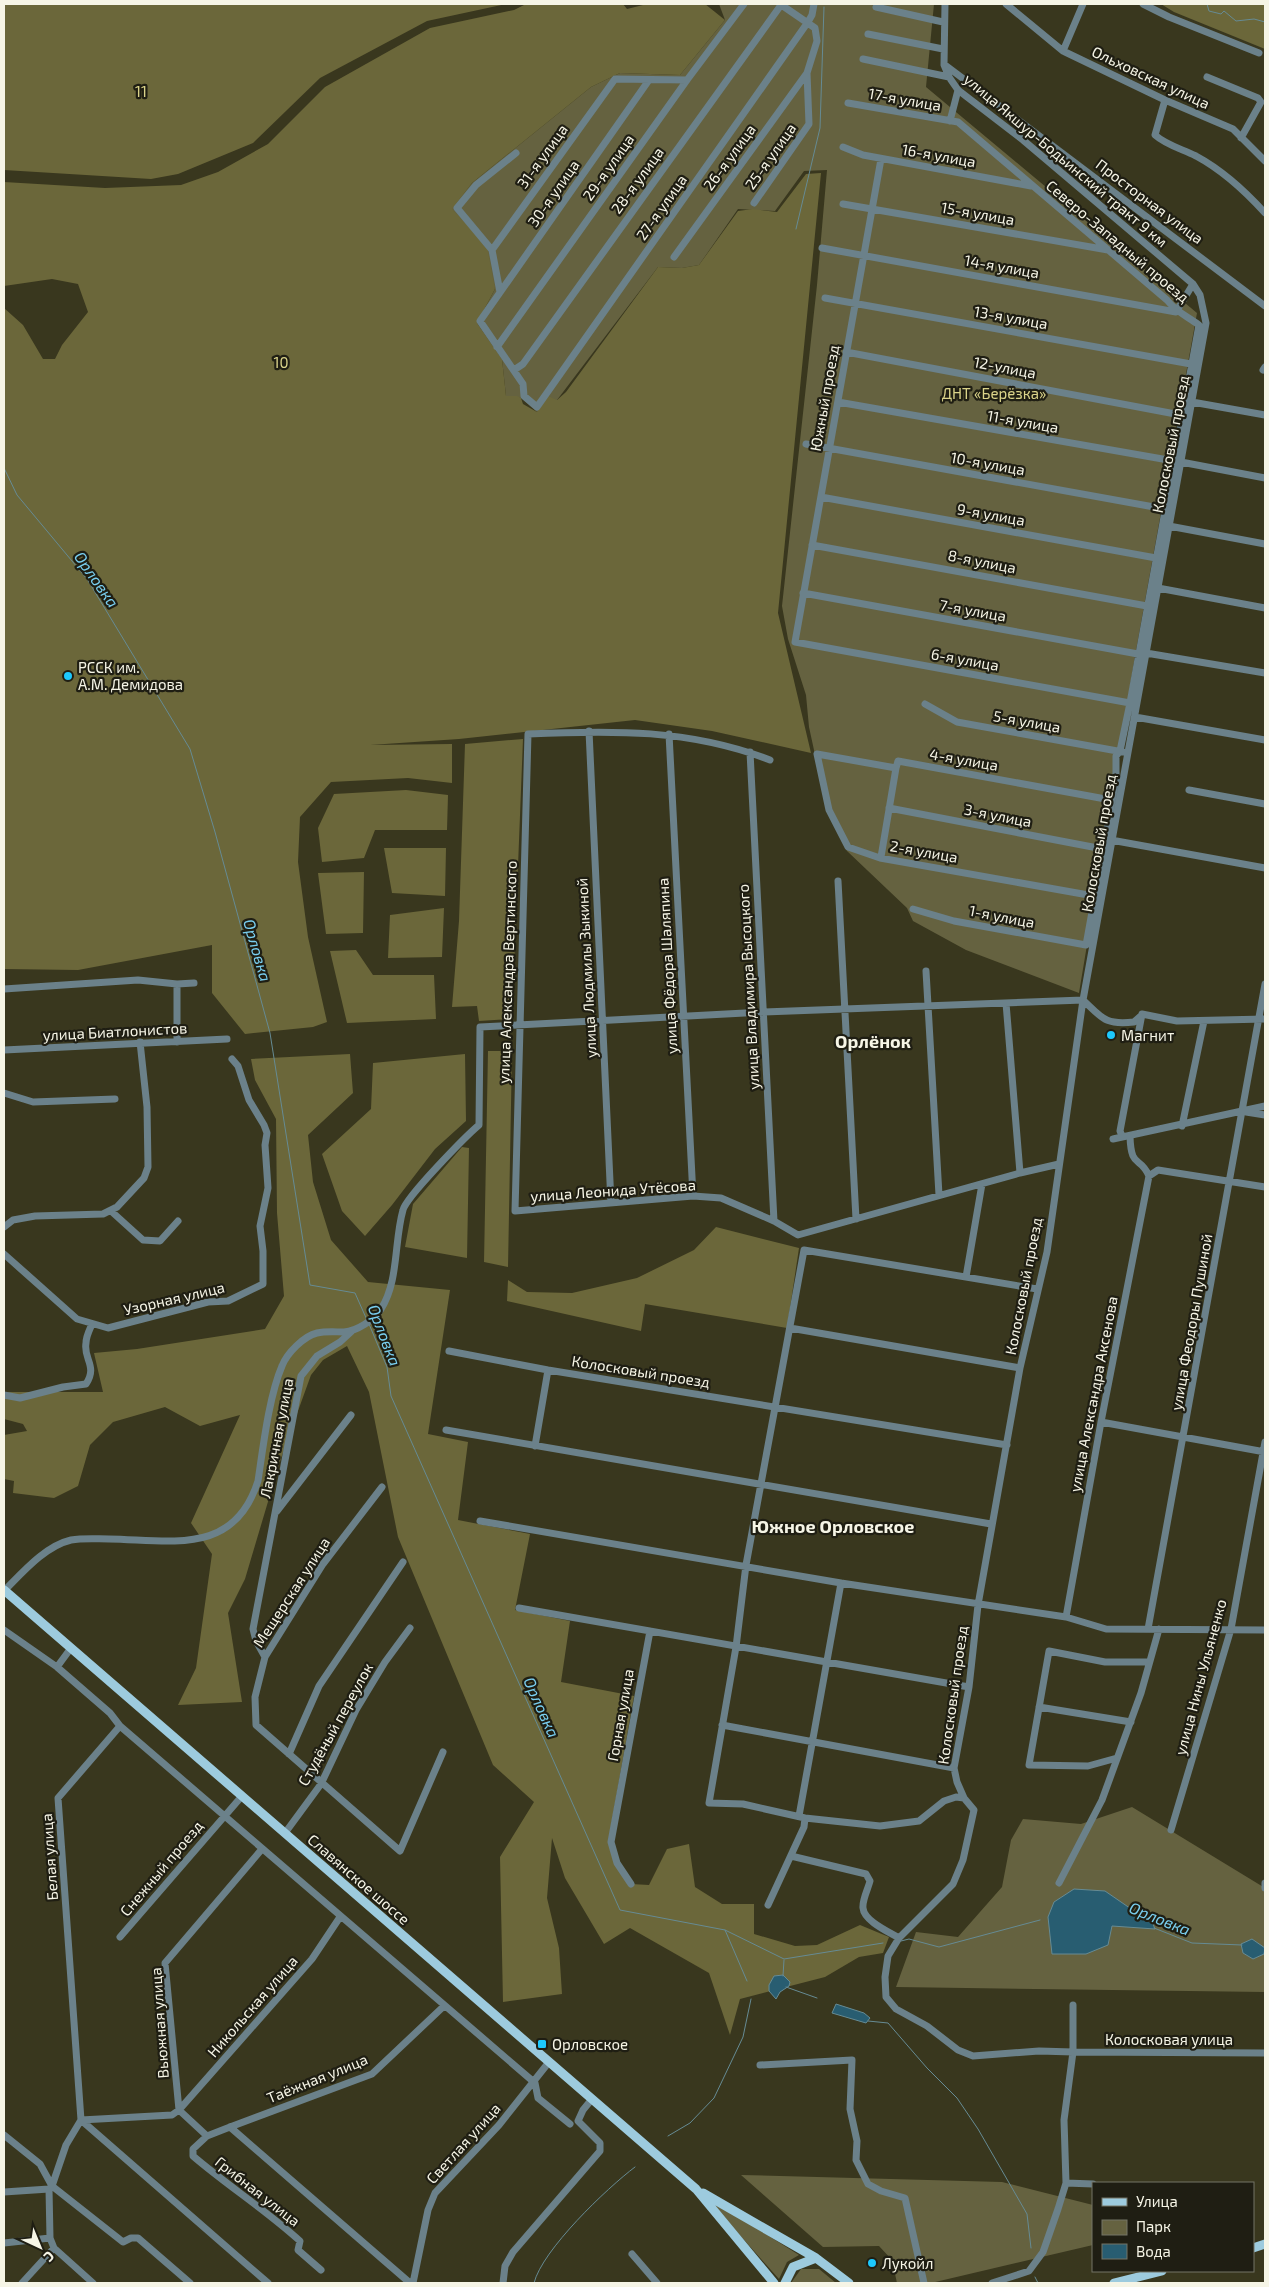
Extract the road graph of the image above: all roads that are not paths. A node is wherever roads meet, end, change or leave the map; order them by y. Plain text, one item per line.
1 (744, 4) edge
2 (781, 4) edge
3 (814, 4) edge
4 (945, 4) edge
5 (1006, 4) edge
6 (1083, 4) edge
7 (1143, 4) edge
8 (876, 7) dead end
9 (808, 22) junction
10 (944, 22) junction
11 (868, 34) dead end
12 (943, 49) junction
13 (1063, 51) junction
14 (1259, 53) dead end
15 (863, 59) dead end
16 (944, 65) junction
17 (807, 73) junction
18 (949, 77) junction
19 (1207, 77) dead end
20 (649, 80) junction
21 (687, 80) junction
22 (958, 90) junction
23 (1165, 100) junction
24 (848, 103) dead end
25 (954, 122) junction
26 (1241, 138) junction
27 (843, 146) dead end
28 (516, 153) dead end
29 (882, 159) junction
30 (1265, 161) edge
31 (1032, 186) junction
32 (754, 203) dead end
33 (843, 204) dead end
34 (873, 208) junction
35 (1265, 214) edge
36 (822, 248) dead end
37 (492, 250) junction
38 (1108, 250) junction
39 (864, 255) junction
40 (674, 257) dead end
41 (1192, 284) junction
42 (500, 292) junction
43 (825, 298) dead end
44 (855, 303) junction
45 (1265, 306) edge
46 (1176, 312) junction
47 (1206, 323) joint
48 (497, 347) junction
49 (846, 352) junction
50 (1191, 364) junction
51 (514, 370) junction
52 (838, 402) junction
53 (1192, 402) junction
54 (1265, 415) edge
55 (1185, 416) junction
56 (806, 444) dead end
57 (829, 449) junction
58 (1178, 462) junction
59 (1265, 478) edge
60 (821, 497) junction
61 (1165, 509) junction
62 (1169, 526) junction
63 (1265, 544) edge
64 (812, 545) junction
65 (1156, 558) junction
66 (1158, 588) junction
67 (803, 594) junction
68 (1148, 606) junction
69 (1265, 608) edge
70 (795, 642) joint
71 (1146, 653) junction
72 (1138, 654) junction
73 (1265, 673) edge
74 (1130, 702) junction
75 (925, 704) dead end
76 (1135, 717) junction
77 (589, 731) junction
78 (668, 734) junction
79 (1265, 740) edge
80 (1120, 751) junction
81 (750, 752) junction
82 (816, 754) joint
83 (1128, 754) junction
84 (770, 760) dead end
85 (896, 768) junction
86 (1189, 790) dead end
87 (1111, 800) junction
88 (1265, 804) edge
89 (889, 808) junction
90 (1111, 840) junction
91 (1103, 849) junction
92 (881, 857) junction
93 (1265, 868) edge
94 (838, 881) dead end
95 (1094, 896) junction
96 (914, 909) dead end
97 (926, 971) dead end
98 (194, 982) dead end
99 (177, 984) junction
100 (1265, 984) edge
101 (4, 989) edge
102 (1083, 1000) junction
103 (1006, 1003) junction
104 (926, 1006) junction
105 (844, 1010) junction
106 (764, 1012) junction
107 (1142, 1014) junction
108 (683, 1017) junction
109 (1262, 1019) edge
110 (1204, 1021) junction
111 (602, 1022) junction
112 (518, 1026) junction
113 (227, 1038) dead end
114 (140, 1042) junction
115 (177, 1042) junction
116 (4, 1050) edge
117 (232, 1059) dead end
118 (4, 1093) edge
119 (116, 1098) dead end
120 (1265, 1106) edge
121 (1242, 1111) junction
122 (1265, 1116) edge
123 (1182, 1126) junction
124 (1126, 1136) junction
125 (1113, 1139) dead end
126 (1059, 1164) junction
127 (1020, 1173) junction
128 (1149, 1176) junction
129 (1230, 1181) junction
130 (982, 1184) junction
131 (1265, 1187) edge
132 (939, 1195) junction
133 (693, 1196) junction
134 (611, 1203) junction
135 (111, 1211) junction
136 (515, 1211) joint
137 (856, 1219) junction
138 (178, 1221) dead end
139 (774, 1221) junction
140 (4, 1227) edge
141 (4, 1254) edge
142 (966, 1277) junction
143 (1036, 1289) junction
144 (92, 1324) junction
145 (790, 1328) junction
146 (352, 1331) junction
147 (449, 1351) dead end
148 (1020, 1368) junction
149 (548, 1370) junction
150 (4, 1395) edge
151 (774, 1407) junction
152 (351, 1415) dead end
153 (1101, 1422) junction
154 (446, 1430) dead end
155 (1184, 1438) junction
156 (1265, 1442) edge
157 (1007, 1445) junction
158 (535, 1446) junction
159 (1264, 1452) edge
160 (761, 1486) junction
161 (382, 1487) dead end
162 (275, 1513) junction
163 (480, 1521) dead end
164 (991, 1524) junction
165 (402, 1562) dead end
166 (746, 1565) junction
167 (841, 1583) junction
168 (4, 1590) edge
169 (978, 1605) junction
170 (519, 1608) dead end
171 (1066, 1617) junction
172 (410, 1628) dead end
173 (1148, 1629) junction
174 (1159, 1629) junction
175 (1231, 1629) junction
176 (4, 1630) edge
177 (1265, 1630) edge
178 (650, 1631) junction
179 (736, 1647) junction
180 (72, 1648) junction
181 (265, 1657) junction
182 (1149, 1662) junction
183 (827, 1663) junction
184 (57, 1667) junction
185 (969, 1687) junction
186 (1039, 1707) junction
187 (1131, 1722) junction
188 (120, 1726) junction
189 (722, 1726) junction
190 (812, 1742) junction
191 (443, 1752) dead end
192 (289, 1754) junction
193 (1117, 1758) junction
194 (954, 1768) junction
195 (322, 1782) junction
196 (242, 1796) junction
197 (964, 1798) junction
198 (223, 1816) junction
199 (802, 1817) junction
200 (1171, 1830) dead end
201 (284, 1833) junction
202 (262, 1849) junction
203 (791, 1856) junction
204 (1059, 1883) dead end
205 (631, 1884) dead end
206 (768, 1905) dead end
207 (340, 1917) junction
208 (120, 1937) dead end
209 (899, 1938) junction
210 (888, 1956) joint
211 (1074, 2005) dead end
212 (444, 2006) junction
213 (1073, 2052) junction
214 (1265, 2053) edge
215 (549, 2062) junction
216 (760, 2065) dead end
217 (535, 2083) junction
218 (592, 2099) junction
219 (180, 2110) junction
220 (81, 2120) junction
221 (570, 2124) dead end
222 (230, 2127) junction
223 (4, 2135) edge
224 (207, 2136) junction
225 (1066, 2183) junction
226 (1092, 2184) edge
227 (50, 2188) junction
228 (696, 2189) junction
229 (4, 2192) edge
230 (50, 2238) junction
231 (4, 2243) edge
232 (54, 2248) junction
233 (632, 2254) dead end
234 (816, 2258) junction
235 (321, 2270) dead end
236 (1158, 2272) edge
237 (22, 2283) edge
238 (93, 2283) edge
239 (190, 2283) edge
240 (268, 2283) edge
241 (412, 2283) edge
242 (503, 2283) edge
243 (657, 2283) edge
244 (774, 2283) edge
245 (784, 2283) edge
246 (849, 2283) edge
247 (924, 2283) edge
248 (992, 2283) edge
249 (1114, 2283) edge

1 - 21 street, 29-я улица
2 - 9 street
2 - 51 street, 28-я улица
3 - 9 street, 27-я улица
4 - 10 street, улица Якшур-Бодьинский тракт 9 км
5 - 13 street, Ольховская улица
6 - 13 street
7 - 14 street
8 - 10 street
9 - 17 street
9 - 51 street, 27-я улица
10 - 12 street, улица Якшур-Бодьинский тракт 9 км
11 - 12 street
12 - 16 street, улица Якшур-Бодьинский тракт 9 км
13 - 23 street, Ольховская улица
15 - 18 street
16 - 18 street, улица Якшур-Бодьинский тракт 9 км
16 - 45 street, Просторная улица
17 - 32 street, 25-я улица
17 - 40 street, 26-я улица
18 - 22 street, улица Якшур-Бодьинский тракт 9 км
19 - 26 street
20 - 21 street
20 - 37 street, 31-я улица
20 - 42 street, 30-я улица
21 - 48 street, 29-я улица
22 - 25 street
22 - 41 street, улица Якшур-Бодьинский тракт 9 км
23 - 26 street, Ольховская улица
23 - 35 street
24 - 25 street, 17-я улица
25 - 31 street, Северо-Западный проезд
26 - 30 street, Ольховская улица
27 - 29 street, 16-я улица
28 - 37 street
29 - 31 street, 16-я улица
29 - 34 street, Южный проезд
31 - 38 street, Северо-Западный проезд
33 - 34 street, 15-я улица
34 - 38 street, 15-я улица
34 - 39 street, Южный проезд
36 - 39 street, 14-я улица
37 - 42 street
38 - 46 street, Северо-Западный проезд
39 - 44 street, Южный проезд
39 - 46 street, 14-я улица
41 - 46 street
41 - 47 street, улица Якшур-Бодьинский тракт 9 км
42 - 48 street, 30-я улица
43 - 44 street, 13-я улица
44 - 49 street, Южный проезд
44 - 50 street, 13-я улица
46 - 50 street, Северо-Западный проезд
47 - 53 street, Колосковый проезд
48 - 51 street
49 - 52 street, Южный проезд
49 - 55 street, 12-улица
50 - 55 street, Северо-Западный проезд
52 - 57 street, Южный проезд
52 - 58 street, 11-я улица
53 - 54 street
53 - 55 street, Колосковый проезд
55 - 58 street, Колосковый проезд
56 - 57 street, 10-я улица
57 - 60 street, Южный проезд
57 - 61 street, 10-я улица
58 - 59 street, 11-я улица
58 - 61 street
58 - 62 street, Колосковый проезд
60 - 64 street, Южный проезд
60 - 65 street, 9-я улица
61 - 65 street
62 - 63 street
62 - 66 street, Колосковый проезд
64 - 67 street, Южный проезд
64 - 68 street, 8-я улица
65 - 68 street
66 - 69 street
66 - 71 street, Колосковый проезд
67 - 70 street, Южный проезд
67 - 72 street, 7-я улица
68 - 72 street
70 - 74 street, 6-я улица
71 - 73 street
71 - 76 street, Колосковый проезд
72 - 74 street
74 - 80 street
75 - 80 street, 5-я улица
76 - 79 street
76 - 83 street, Колосковый проезд
77 - 78 street
77 - 111 street, улица Людмилы Зыкиной
77 - 112 street, улица Александра Вертинского
78 - 81 street
78 - 108 street, улица Фёдора Шаляпина
80 - 83 street, 5-я улица
80 - 87 street
81 - 84 street
81 - 106 street, улица Владимира Высоцкого
82 - 85 street, 4-я улица
82 - 92 street, 2-я улица
83 - 90 street, Колосковый проезд
85 - 87 street, 4-я улица
85 - 89 street
86 - 88 street
87 - 91 street
89 - 91 street, 3-я улица
89 - 92 street
90 - 93 street
90 - 102 street, Колосковый проезд
91 - 95 street
92 - 95 street, 2-я улица
94 - 105 street
95 - 96 street, 1-я улица
97 - 104 street
98 - 99 street
99 - 101 street
99 - 115 street
100 - 109 street, улица Феодоры Пушиной
102 - 103 street
102 - 107 street
102 - 126 street, Колосковый проезд
103 - 104 street
103 - 127 street
104 - 105 street
104 - 132 street
105 - 106 street
105 - 137 street
106 - 108 street
106 - 139 street, улица Владимира Высоцкого
107 - 110 street
107 - 124 street
108 - 111 street
108 - 133 street, улица Фёдора Шаляпина
109 - 110 street
109 - 121 street, улица Феодоры Пушиной
110 - 123 street
111 - 112 street
111 - 134 street, улица Людмилы Зыкиной
112 - 136 street, улица Александра Вертинского
112 - 146 street, Лакричная улица
113 - 115 street, улица Биатлонистов
114 - 115 street, улица Биатлонистов
114 - 116 street, улица Биатлонистов
114 - 135 street
117 - 144 street, Узорная улица
118 - 119 street
120 - 121 street
121 - 122 street
121 - 123 street
121 - 129 street, улица Феодоры Пушиной
123 - 124 street
124 - 125 street
124 - 128 street
126 - 127 street, улица Леонида Утёсова
126 - 143 street, Колосковый проезд
127 - 130 street, улица Леонида Утёсова
128 - 129 street
128 - 153 street, улица Александра Аксенова
129 - 131 street
129 - 155 street, улица Феодоры Пушиной
130 - 132 street, улица Леонида Утёсова
130 - 142 street
132 - 137 street, улица Леонида Утёсова
133 - 134 street, улица Леонида Утёсова
133 - 139 street, улица Леонида Утёсова
134 - 136 street, улица Леонида Утёсова
135 - 138 street
135 - 140 street
137 - 139 street, улица Леонида Утёсова
141 - 144 street
142 - 143 street
142 - 145 street
143 - 148 street, Колосковый проезд
144 - 150 street
145 - 148 street, Колосковый проезд
145 - 151 street
146 - 162 street, Лакричная улица
146 - 168 street
147 - 149 street, Колосковый проезд
148 - 157 street, Колосковый проезд
149 - 151 street, Колосковый проезд
149 - 158 street
151 - 157 street, Колосковый проезд
151 - 160 street
152 - 162 street, Лакричная улица
153 - 155 street
153 - 171 street, улица Александра Аксенова
154 - 158 street
155 - 159 street
155 - 173 street, улица Феодоры Пушиной
156 - 159 street, улица Нины Ульяненко
157 - 164 street, Колосковый проезд
158 - 160 street
159 - 175 street, улица Нины Ульяненко
160 - 164 street
160 - 166 street
161 - 181 street, Мещерская улица
162 - 181 street, Лакричная улица
163 - 166 street
164 - 169 street, Колосковый проезд
165 - 192 street
166 - 167 street
166 - 179 street
167 - 169 street
167 - 183 street
168 - 180 main road, Славянское шоссе
169 - 171 street
169 - 185 street, Колосковый проезд
170 - 178 street
171 - 173 street
172 - 195 street, Студёный переулок
173 - 174 street
174 - 175 street
174 - 182 street
175 - 177 street
175 - 200 street, улица Нины Ульяненко
176 - 184 street
178 - 179 street
178 - 205 street, Горная улица
179 - 183 street
179 - 189 street
180 - 184 street
180 - 196 main road, Славянское шоссе
181 - 192 street, Мещерская улица
182 - 186 street
182 - 187 street
183 - 185 street
183 - 190 street
184 - 188 street
185 - 194 street, Колосковый проезд
186 - 187 street
186 - 193 street
187 - 193 street
188 - 198 street
188 - 220 street, Белая улица
189 - 190 street
189 - 199 street
190 - 194 street
190 - 199 street
191 - 195 street
192 - 195 street
193 - 204 street
194 - 197 street, Колосковый проезд
195 - 201 street, Студёный переулок
196 - 198 street, Снежный проезд
196 - 201 main road, Славянское шоссе
197 - 199 street
197 - 209 street, Колосковый проезд
198 - 202 street
198 - 208 street, Снежный проезд
199 - 203 street
201 - 215 main road, Славянское шоссе
202 - 207 street
202 - 219 street, Вьюжная улица
203 - 206 street
203 - 209 street
207 - 212 street
207 - 219 street, Никольская улица
209 - 210 street, Колосковый проезд
210 - 213 street, Колосковая улица
211 - 213 street
212 - 217 street
212 - 222 street, Таёжная улица
213 - 214 street, Колосковая улица
213 - 225 street
215 - 217 street, Светлая улица
215 - 218 main road, Славянское шоссе
216 - 247 street
217 - 221 street
217 - 241 street, Светлая улица
218 - 228 main road, Славянское шоссе
218 - 242 street
219 - 220 street
219 - 224 street
220 - 227 street
220 - 240 street
222 - 224 street, Таёжная улица
222 - 241 street
223 - 227 street
224 - 235 street, Грибная улица
225 - 226 street
225 - 248 street
227 - 229 street
227 - 230 street
227 - 239 street
228 - 234 main road, Славянское шоссе
228 - 244 main road, Славянское шоссе
230 - 231 street
230 - 232 street
232 - 237 street
232 - 238 street
233 - 243 street
234 - 245 main road
234 - 246 main road, Славянское шоссе
236 - 249 main road

